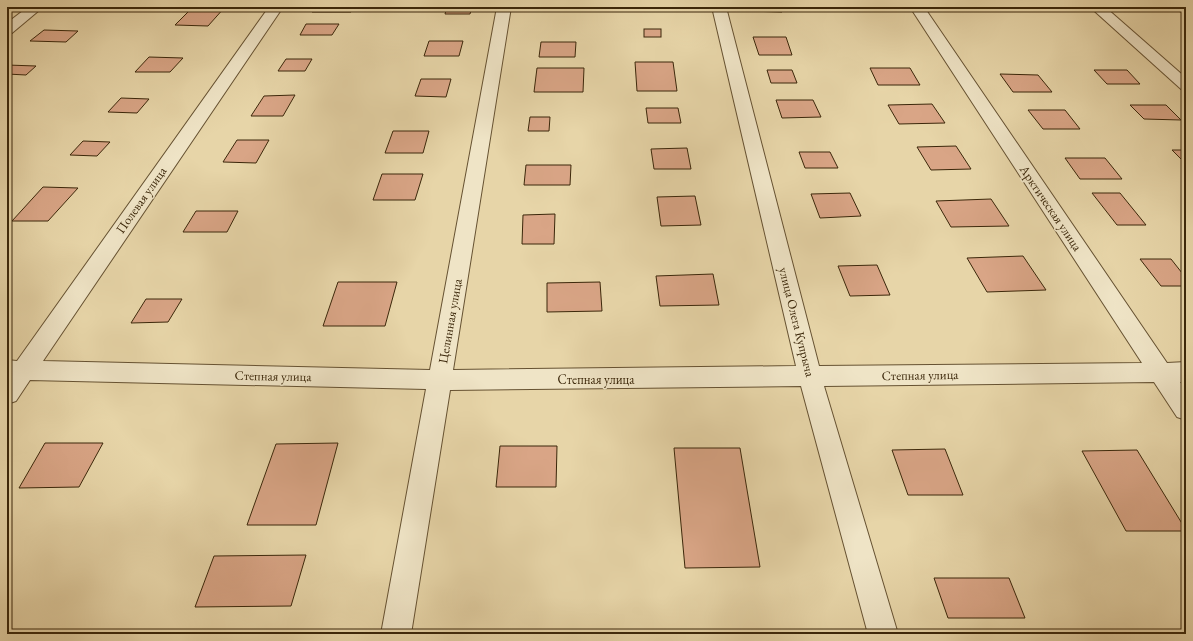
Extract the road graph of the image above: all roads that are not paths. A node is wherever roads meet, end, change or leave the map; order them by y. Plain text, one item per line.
1 (36, 7) edge
2 (276, 7) edge
3 (504, 7) edge
4 (719, 7) edge
5 (917, 7) edge
6 (1097, 7) edge
7 (1177, 7) edge
8 (1186, 8) edge
9 (7, 30) edge
10 (1186, 86) edge
11 (15, 370) edge
12 (1186, 372) edge
13 (1161, 373) junction
14 (810, 377) junction
15 (440, 380) junction
16 (7, 394) edge
17 (1186, 410) edge
18 (396, 634) edge
19 (883, 634) edge

1 - 9 street
2 - 11 street, Полевая улица
3 - 15 street, Целинная улица
4 - 14 street, улица Олега Купрыча
5 - 13 street, Арктическая улица
6 - 10 street
7 - 8 street
11 - 15 street, Степная улица
11 - 16 street, Полевая улица
12 - 13 street, Степная улица
13 - 14 street, Степная улица
13 - 17 street, Арктическая улица
14 - 15 street, Степная улица
14 - 19 street, улица Олега Купрыча
15 - 18 street, Целинная улица

